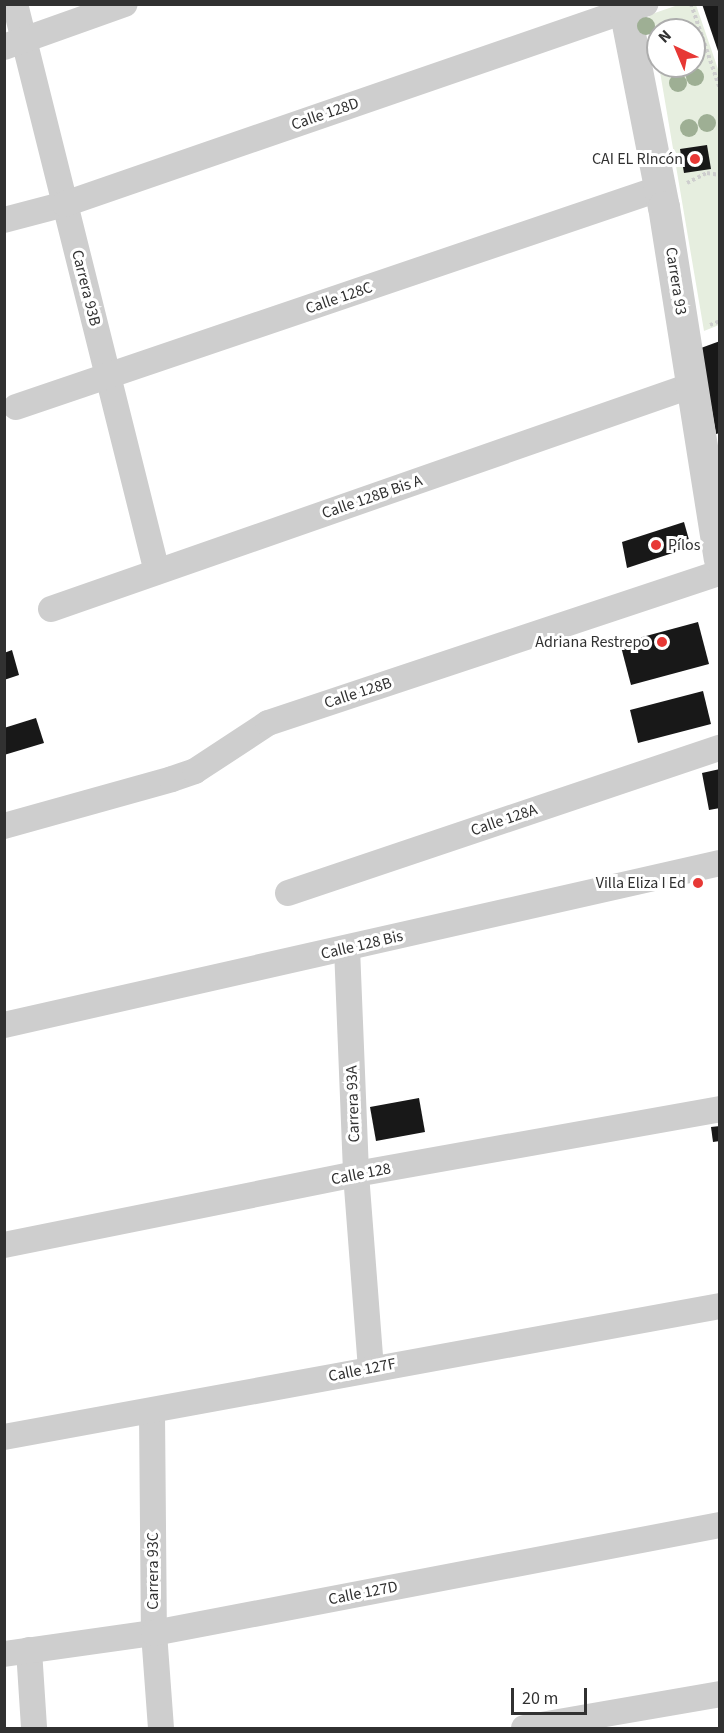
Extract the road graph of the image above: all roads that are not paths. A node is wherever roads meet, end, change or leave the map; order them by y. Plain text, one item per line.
1 (15, 4) edge
2 (125, 4) edge
3 (632, 6) edge
4 (14, 44) edge
5 (661, 188) junction
6 (65, 204) junction
7 (4, 220) edge
8 (108, 377) junction
9 (693, 385) junction
10 (16, 407) dead end
11 (713, 465) edge
12 (719, 560) edge
13 (157, 572) junction
14 (51, 609) dead end
15 (720, 748) edge
16 (4, 826) edge
17 (720, 863) edge
18 (288, 893) dead end
19 (347, 948) junction
20 (4, 1025) edge
21 (720, 1109) edge
22 (356, 1174) junction
23 (4, 1245) edge
24 (720, 1306) edge
25 (371, 1368) junction
26 (152, 1413) junction
27 (4, 1437) edge
28 (720, 1525) edge
29 (154, 1633) junction
30 (17, 1652) edge
31 (720, 1694) edge
32 (34, 1728) edge
33 (161, 1728) edge
34 (524, 1728) edge

1 - 4 street, Carrera 93B
2 - 4 street
3 - 5 street, Carrera 93
3 - 6 street, Calle 128D
4 - 6 street, Carrera 93B
5 - 8 street, Calle 128C
5 - 9 street, Carrera 93
6 - 7 street, Calle 128D
6 - 8 street, Carrera 93B
8 - 10 street, Calle 128C
8 - 13 street, Carrera 93B
9 - 11 street, Carrera 93
9 - 13 street, Calle 128B Bis A
11 - 12 street, Carrera 93
12 - 16 street, Calle 128B
13 - 14 street, Calle 128B Bis A
15 - 18 street, Calle 128A
17 - 19 street, Calle 128 Bis
19 - 20 street, Calle 128 Bis
19 - 22 street, Carrera 93A
21 - 22 street, Calle 128
22 - 23 street, Calle 128
22 - 25 street, Carrera 93A
24 - 25 street, Calle 127F
25 - 26 street, Calle 127F
26 - 27 street, Calle 127F
26 - 29 street, Carrera 93C
28 - 29 street, Calle 127D
29 - 30 street, Calle 127D
29 - 33 street, Carrera 93C
30 - 32 street
31 - 34 street

